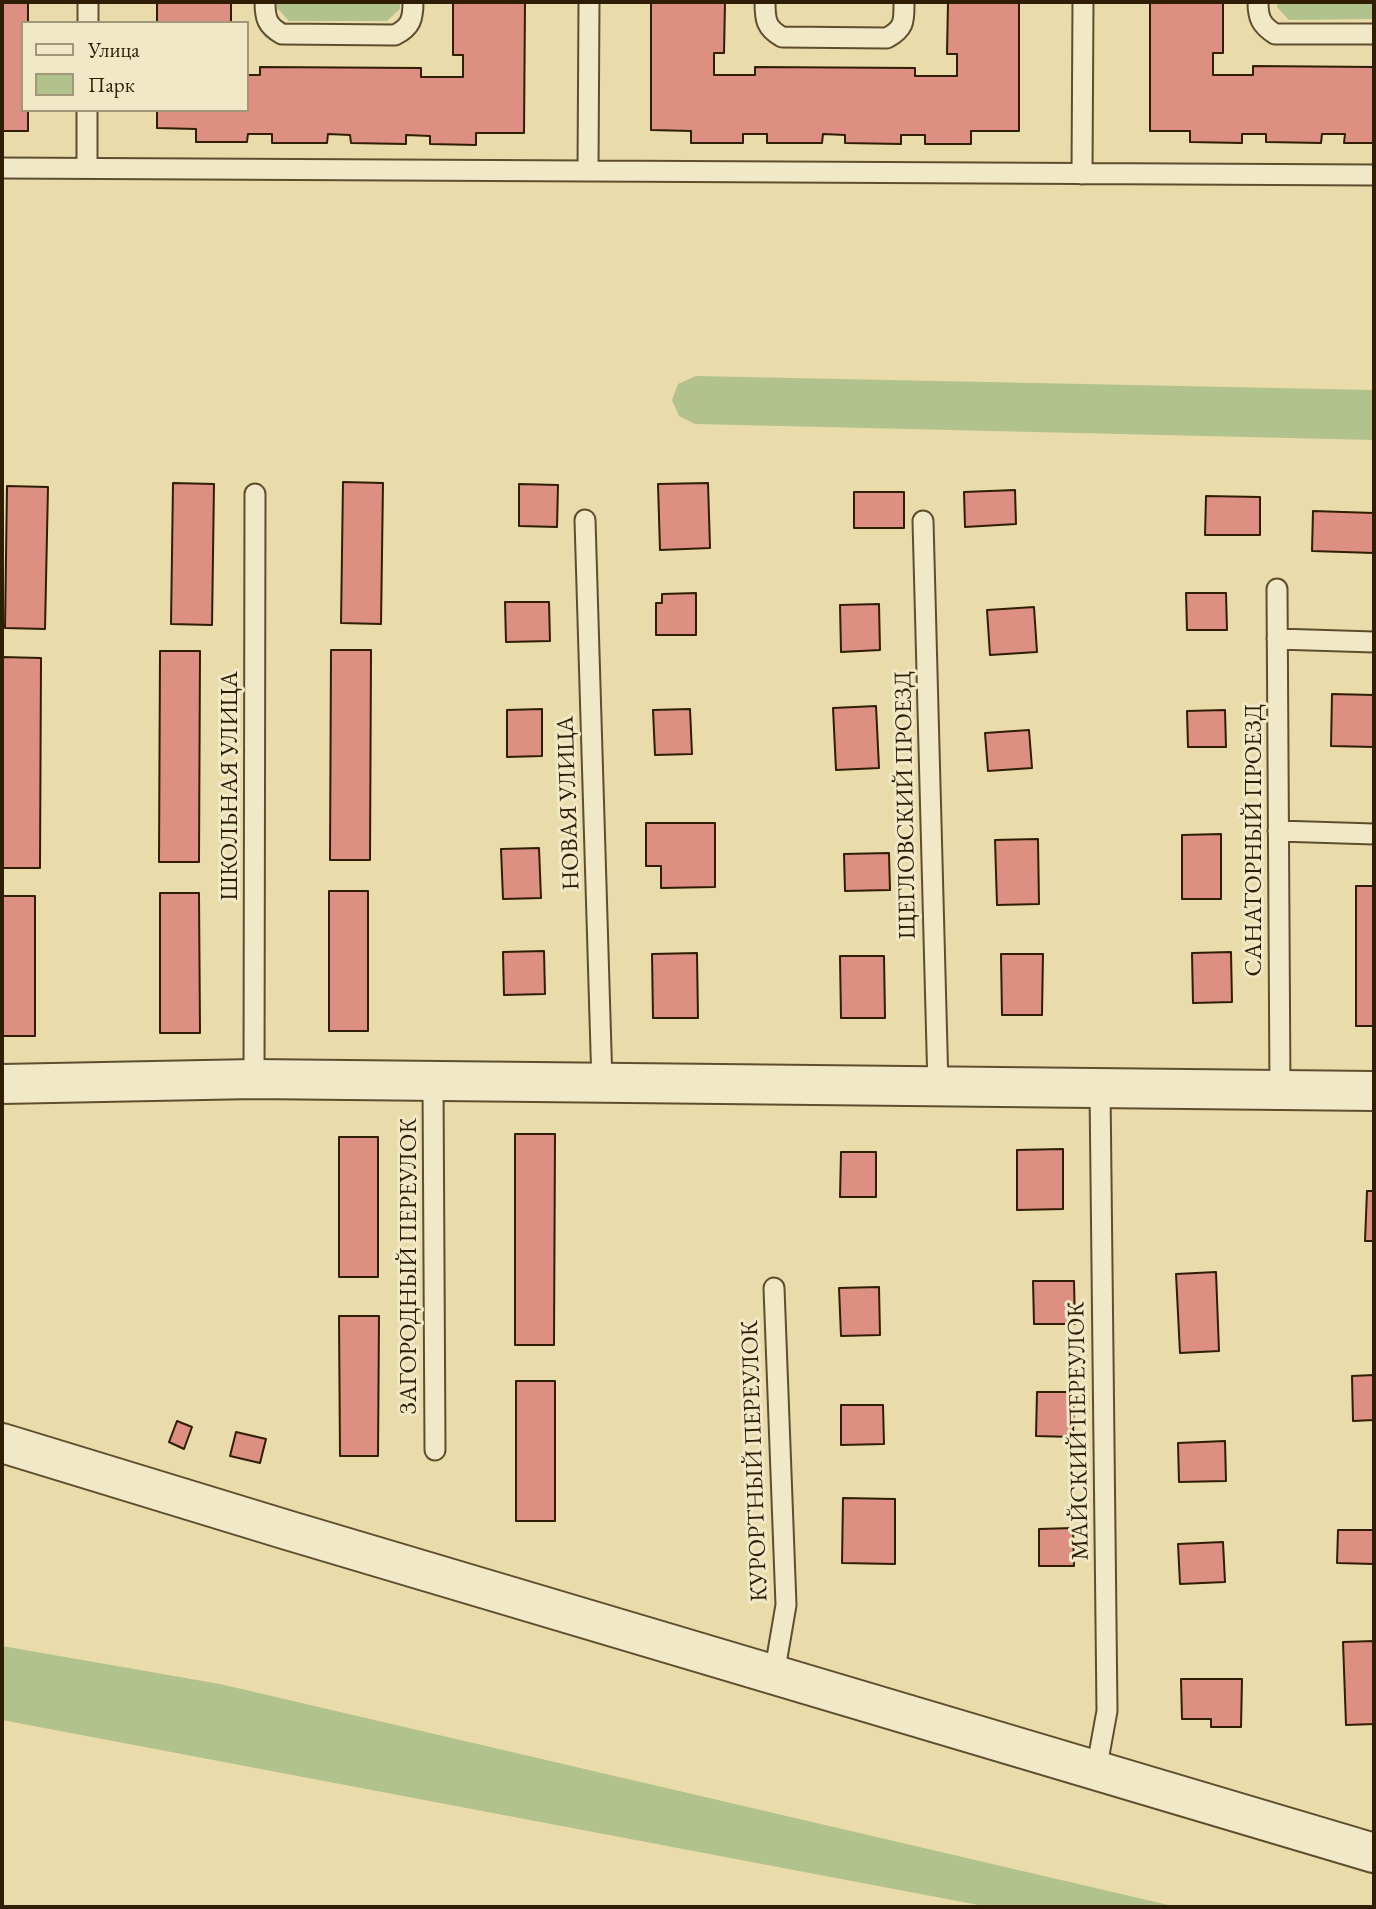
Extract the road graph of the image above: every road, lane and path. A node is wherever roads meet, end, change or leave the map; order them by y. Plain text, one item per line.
1 (88, 2) edge
2 (265, 2) edge
3 (413, 2) edge
4 (589, 2) edge
5 (765, 2) edge
6 (904, 2) edge
7 (1083, 2) edge
8 (1258, 2) edge
9 (88, 21) edge
10 (1374, 34) edge
11 (87, 112) edge
12 (2, 168) edge
13 (87, 168) junction
14 (589, 171) junction
15 (1082, 174) junction
16 (1374, 175) edge
17 (255, 494) dead end
18 (585, 520) dead end
19 (923, 521) dead end
20 (1277, 589) dead end
21 (1277, 639) junction
22 (1374, 642) edge
23 (1278, 831) junction
24 (1374, 834) edge
25 (254, 1079) junction
26 (433, 1082) junction
27 (2, 1084) edge
28 (602, 1084) junction
29 (938, 1087) junction
30 (1100, 1089) junction
31 (1280, 1090) junction
32 (1374, 1091) edge
33 (774, 1288) dead end
34 (2, 1443) edge
35 (435, 1451) dead end
36 (774, 1675) junction
37 (1096, 1771) junction
38 (1374, 1853) edge

1 - 9 lane
2 - 3 lane
4 - 14 lane
5 - 6 lane
7 - 15 lane
8 - 10 lane
11 - 13 lane
12 - 13 lane
13 - 14 lane
14 - 15 lane
15 - 16 lane
17 - 25 lane, ШКОЛЬНАЯ УЛИЦА
18 - 28 lane, НОВАЯ УЛИЦА
19 - 29 lane, ЩЕГЛОВСКИЙ ПРОЕЗД
20 - 21 lane, САНАТОРНЫЙ ПРОЕЗД
21 - 22 lane
21 - 23 lane, САНАТОРНЫЙ ПРОЕЗД
23 - 24 lane
23 - 31 lane, САНАТОРНЫЙ ПРОЕЗД
25 - 26 street
25 - 27 street
26 - 28 street
26 - 35 lane, ЗАГОРОДНЫЙ ПЕРЕУЛОК
28 - 29 street
29 - 30 street
30 - 31 street
30 - 37 lane, МАЙСКИЙ ПЕРЕУЛОК
31 - 32 street
33 - 36 lane, КУРОРТНЫЙ ПЕРЕУЛОК
34 - 36 street
36 - 37 street
37 - 38 street

